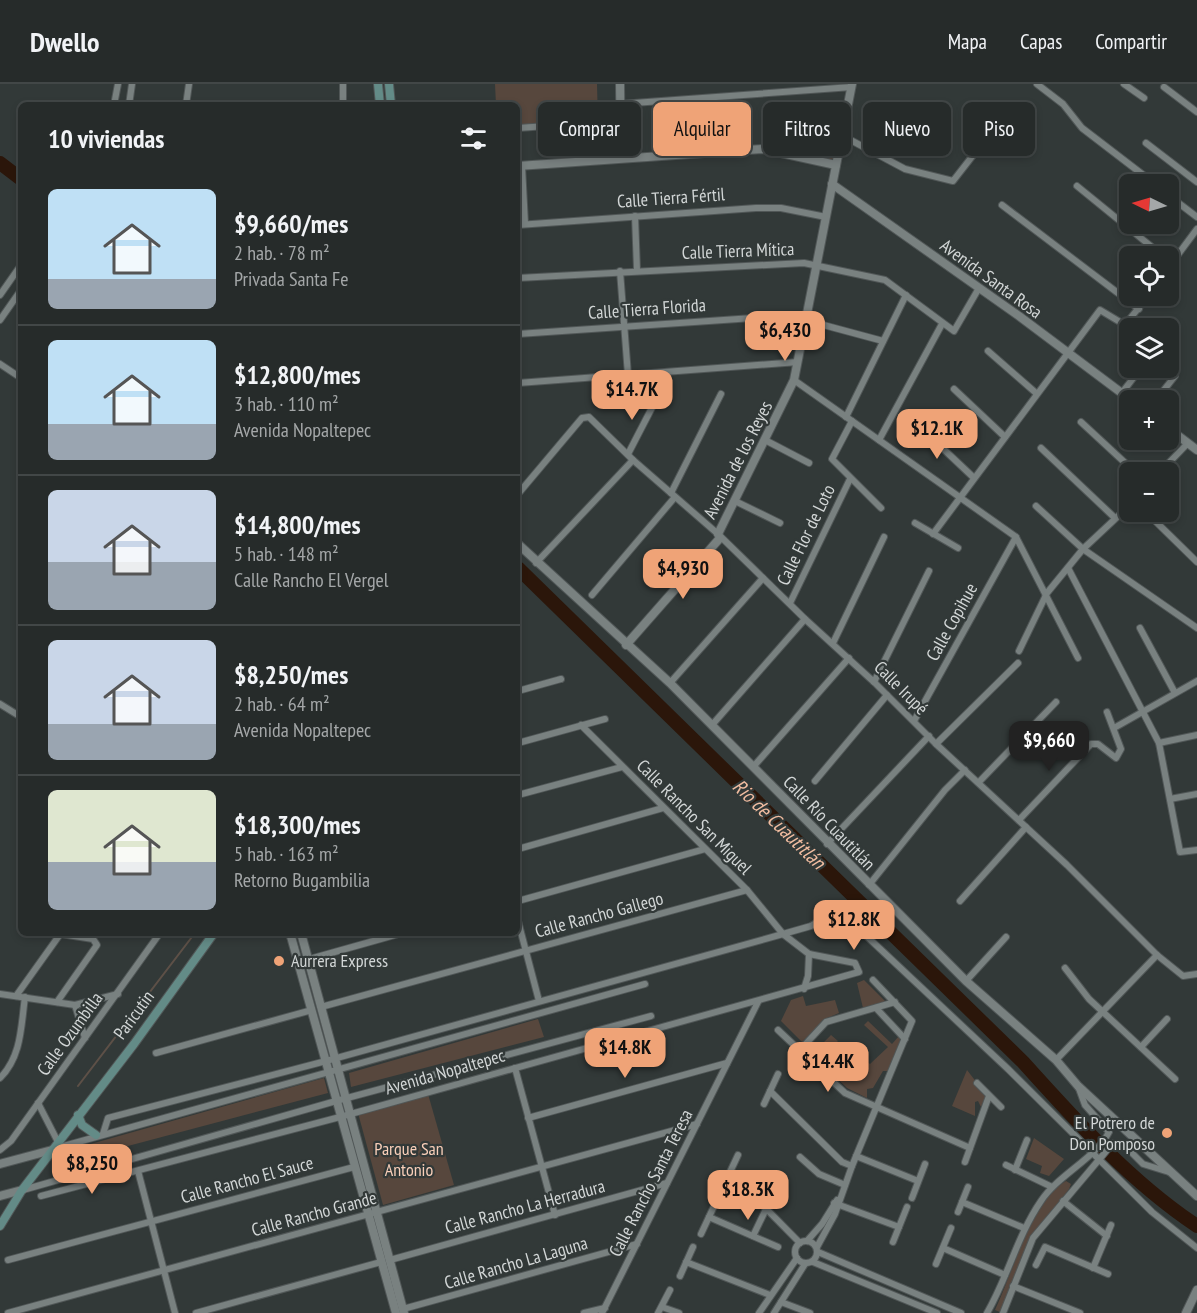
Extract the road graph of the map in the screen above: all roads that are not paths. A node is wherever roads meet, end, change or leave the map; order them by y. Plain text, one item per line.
1 (118, 84) edge
2 (132, 84) edge
3 (189, 84) edge
4 (343, 84) edge
5 (378, 84) edge
6 (389, 84) edge
7 (620, 84) edge
8 (1037, 84) edge
9 (1124, 84) edge
10 (852, 85) edge
11 (1164, 87) dead end
12 (1144, 98) dead end
13 (115, 102) edge
14 (129, 102) edge
15 (186, 102) edge
16 (344, 102) edge
17 (380, 102) edge
18 (391, 102) edge
19 (620, 102) edge
20 (641, 102) edge
21 (849, 102) edge
22 (1197, 112) edge
23 (538, 127) edge
24 (520, 128) edge
25 (851, 140) edge
26 (1146, 143) dead end
27 (838, 156) edge
28 (972, 156) edge
29 (621, 158) joint
30 (836, 165) junction
31 (520, 166) edge
32 (1142, 174) edge
33 (1197, 182) edge
34 (832, 184) junction
35 (1077, 186) dead end
36 (1179, 203) edge
37 (1002, 204) dead end
38 (635, 216) junction
39 (826, 217) junction
40 (1197, 217) edge
41 (525, 224) junction
42 (520, 225) edge
43 (1196, 231) edge
44 (1151, 246) edge
45 (1179, 253) edge
46 (817, 267) junction
47 (18, 269) edge
48 (637, 270) junction
49 (620, 272) junction
50 (520, 278) edge
51 (979, 288) junction
52 (18, 294) edge
53 (0, 295) edge
54 (906, 295) junction
55 (1141, 306) edge
56 (1139, 309) junction
57 (1, 316) edge
58 (805, 320) junction
59 (942, 324) junction
60 (625, 325) junction
61 (520, 334) edge
62 (883, 341) junction
63 (988, 351) dead end
64 (1066, 352) junction
65 (798, 362) junction
66 (0, 364) edge
67 (628, 375) junction
68 (18, 376) edge
69 (1133, 378) edge
70 (1173, 378) edge
71 (794, 380) junction
72 (520, 383) edge
73 (954, 389) dead end
74 (1123, 390) edge
75 (1164, 390) edge
76 (1036, 393) junction
77 (1119, 393) edge
78 (721, 394) dead end
79 (657, 398) dead end
80 (849, 419) junction
81 (1081, 422) dead end
82 (918, 425) dead end
83 (1179, 436) edge
84 (1005, 437) junction
85 (765, 440) junction
86 (879, 440) junction
87 (1188, 443) junction
88 (1041, 448) dead end
89 (1197, 450) edge
90 (630, 457) junction
91 (1124, 462) edge
92 (1170, 462) edge
93 (808, 463) dead end
94 (973, 477) junction
95 (850, 479) junction
96 (520, 492) edge
97 (673, 495) junction
98 (959, 496) junction
99 (735, 501) junction
100 (1036, 506) dead end
101 (881, 508) dead end
102 (1119, 515) edge
103 (1115, 518) junction
104 (1156, 522) edge
105 (780, 523) dead end
106 (915, 523) dead end
107 (933, 534) junction
108 (719, 536) junction
109 (884, 537) dead end
110 (1016, 537) junction
111 (520, 546) edge
112 (958, 548) dead end
113 (1083, 549) junction
114 (1197, 562) edge
115 (536, 563) junction
116 (1068, 568) junction
117 (929, 571) dead end
118 (763, 578) junction
119 (1047, 593) junction
120 (592, 595) dead end
121 (790, 603) junction
122 (805, 619) junction
123 (1140, 627) dead end
124 (1197, 628) edge
125 (833, 644) junction
126 (626, 645) junction
127 (1019, 651) dead end
128 (849, 658) junction
129 (1078, 658) dead end
130 (1018, 663) dead end
131 (561, 679) dead end
132 (1197, 681) edge
133 (874, 682) junction
134 (670, 683) junction
135 (520, 690) edge
136 (1175, 693) junction
137 (887, 695) junction
138 (1056, 702) dead end
139 (0, 704) edge
140 (1143, 711) junction
141 (1107, 712) dead end
142 (18, 715) edge
143 (604, 719) dead end
144 (914, 721) junction
145 (581, 725) junction
146 (712, 725) junction
147 (1114, 728) junction
148 (1197, 735) edge
149 (929, 736) junction
150 (520, 742) edge
151 (1159, 743) junction
152 (936, 744) junction
153 (754, 766) junction
154 (622, 767) junction
155 (965, 770) junction
156 (815, 781) dead end
157 (979, 782) junction
158 (520, 794) edge
159 (1197, 794) edge
160 (1170, 799) junction
161 (663, 808) junction
162 (1019, 820) junction
163 (1026, 827) junction
164 (828, 844) junction
165 (520, 848) edge
166 (705, 849) junction
167 (1197, 850) edge
168 (869, 885) junction
169 (747, 890) junction
170 (520, 900) edge
171 (960, 901) dead end
172 (520, 928) edge
173 (783, 933) junction
174 (59, 936) edge
175 (77, 936) edge
176 (158, 936) edge
177 (212, 936) edge
178 (291, 936) edge
179 (302, 936) edge
180 (391, 936) edge
181 (1006, 937) dead end
182 (526, 951) junction
183 (809, 954) junction
184 (1157, 955) junction
185 (308, 959) junction
186 (299, 962) junction
187 (1065, 968) dead end
188 (1197, 974) edge
189 (873, 980) dead end
190 (966, 981) junction
191 (645, 984) dead end
192 (804, 989) junction
193 (0, 994) edge
194 (118, 994) junction
195 (16, 996) junction
196 (25, 997) junction
197 (539, 1000) junction
198 (57, 1002) junction
199 (758, 1002) junction
200 (895, 1002) junction
201 (75, 1005) junction
202 (321, 1007) junction
203 (876, 1008) junction
204 (312, 1010) junction
205 (1103, 1011) junction
206 (651, 1016) dead end
207 (1167, 1018) dead end
208 (778, 1030) dead end
209 (85, 1038) junction
210 (905, 1039) junction
211 (1141, 1047) junction
212 (800, 1050) junction
213 (156, 1053) dead end
214 (335, 1059) junction
215 (1056, 1060) junction
216 (326, 1061) junction
217 (727, 1063) junction
218 (515, 1068) junction
219 (338, 1070) junction
220 (329, 1073) junction
221 (778, 1074) dead end
222 (0, 1078) edge
223 (1175, 1079) dead end
224 (977, 1083) dead end
225 (1078, 1086) junction
226 (770, 1091) junction
227 (989, 1096) junction
228 (345, 1098) junction
229 (336, 1101) junction
230 (38, 1103) junction
231 (764, 1104) dead end
232 (1001, 1107) dead end
233 (877, 1108) junction
234 (78, 1114) junction
235 (350, 1114) junction
236 (340, 1117) junction
237 (528, 1118) junction
238 (697, 1124) junction
239 (99, 1134) junction
240 (1027, 1140) dead end
241 (55, 1146) junction
242 (970, 1148) junction
243 (0, 1150) edge
244 (1092, 1152) junction
245 (738, 1155) dead end
246 (856, 1156) junction
247 (800, 1157) dead end
248 (1099, 1159) junction
249 (1082, 1160) junction
250 (965, 1161) dead end
251 (0, 1164) edge
252 (925, 1164) dead end
253 (1006, 1165) dead end
254 (542, 1166) junction
255 (852, 1166) junction
256 (354, 1167) junction
257 (1073, 1168) junction
258 (1015, 1170) junction
259 (1090, 1170) junction
260 (138, 1171) junction
261 (730, 1172) junction
262 (1169, 1172) junction
263 (1083, 1178) junction
264 (918, 1181) junction
265 (667, 1184) junction
266 (845, 1185) junction
267 (968, 1187) dead end
268 (1052, 1187) junction
269 (22, 1190) junction
270 (0, 1196) edge
271 (41, 1196) dead end
272 (1197, 1196) edge
273 (912, 1198) dead end
274 (1063, 1201) junction
275 (838, 1202) junction
276 (962, 1202) junction
277 (767, 1207) junction
278 (907, 1207) dead end
279 (958, 1212) dead end
280 (372, 1214) junction
281 (555, 1215) junction
282 (709, 1217) junction
283 (150, 1222) junction
284 (1111, 1225) dead end
285 (0, 1226) edge
286 (899, 1227) junction
287 (951, 1228) dead end
288 (1024, 1228) junction
289 (701, 1234) dead end
290 (753, 1236) junction
291 (1107, 1236) junction
292 (804, 1242) junction
293 (893, 1242) dead end
294 (637, 1244) junction
295 (693, 1247) dead end
296 (778, 1247) dead end
297 (943, 1248) junction
298 (1197, 1248) edge
299 (817, 1250) junction
300 (797, 1258) junction
301 (8, 1260) dead end
302 (390, 1260) junction
303 (381, 1262) junction
304 (686, 1262) junction
305 (813, 1262) junction
306 (805, 1264) junction
307 (936, 1264) dead end
308 (1036, 1265) dead end
309 (1094, 1268) junction
310 (163, 1271) junction
311 (1108, 1274) dead end
312 (1005, 1275) junction
313 (680, 1276) dead end
314 (899, 1286) junction
315 (1013, 1286) junction
316 (670, 1290) dead end
317 (1197, 1290) edge
318 (770, 1295) junction
319 (896, 1295) junction
320 (782, 1302) junction
321 (604, 1310) edge
322 (660, 1310) edge
323 (397, 1312) edge
324 (8, 1313) edge
325 (175, 1313) edge
326 (196, 1313) edge
327 (584, 1313) edge
328 (679, 1313) edge
329 (759, 1313) edge
330 (774, 1313) edge
331 (810, 1313) edge
332 (937, 1313) edge
333 (961, 1313) edge
334 (987, 1313) edge
335 (1003, 1313) edge
336 (1080, 1313) edge
337 (1186, 1313) edge

1 - 13 street
2 - 14 street
3 - 15 street
4 - 16 street
5 - 17 main road
6 - 18 main road
7 - 19 street
8 - 32 street
9 - 12 street
10 - 20 street
10 - 21 street, Avenida de los Reyes
11 - 22 street
23 - 24 street
25 - 28 street
26 - 33 street
27 - 30 street, Avenida de los Reyes
29 - 30 street
29 - 31 street
30 - 34 street, Avenida de los Reyes
31 - 41 street
34 - 39 street, Avenida de los Reyes
34 - 51 street, Avenida Santa Rosa
35 - 44 street
36 - 40 street
37 - 56 street
38 - 39 street, Calle Tierra Fértil
38 - 41 street, Calle Tierra Fértil
38 - 48 street
39 - 46 street, Avenida de los Reyes
41 - 42 street, Calle Tierra Fértil
43 - 45 street
46 - 48 street, Calle Tierra Mítica
46 - 54 street, Calle Tierra Mítica
46 - 58 street, Avenida de los Reyes
47 - 53 street
48 - 49 street, Calle Tierra Mítica
49 - 50 street, Calle Tierra Mítica
49 - 60 street
51 - 59 street
51 - 64 street, Avenida Santa Rosa
52 - 57 street
54 - 59 street, Calle Tierra Mítica
54 - 62 street
55 - 56 street
56 - 64 street
58 - 60 street, Calle Tierra Florida
58 - 62 street, Calle Tierra Florida
58 - 65 street, Avenida de los Reyes
59 - 86 street
60 - 61 street, Calle Tierra Florida
60 - 67 street
62 - 80 street
63 - 76 street
64 - 76 street
64 - 77 street, Avenida Santa Rosa
65 - 67 street
65 - 71 street, Avenida de los Reyes
66 - 68 street
67 - 72 street
69 - 74 street
70 - 75 street
71 - 80 street
71 - 85 street, Avenida de los Reyes
73 - 84 street
76 - 84 street
78 - 97 street
79 - 90 street
80 - 86 street
80 - 95 street, Calle Flor de Loto
81 - 91 street
82 - 94 street
83 - 87 street
84 - 94 street
85 - 93 street
85 - 99 street, Avenida de los Reyes
86 - 98 street
87 - 89 street
87 - 92 street
88 - 103 street
90 - 96 street, Calle Irupé
90 - 97 street, Calle Irupé
90 - 115 street
94 - 98 street
95 - 101 street
95 - 121 street, Calle Flor de Loto
97 - 108 street, Calle Irupé
97 - 120 street
98 - 107 street
98 - 110 street
99 - 105 street
99 - 108 street, Avenida de los Reyes
100 - 113 street
102 - 103 street
103 - 113 street
104 - 114 street
106 - 107 street
107 - 112 street
108 - 118 street, Calle Irupé
108 - 126 street, Avenida de los Reyes
109 - 125 street
110 - 119 street
110 - 144 street, Calle Copihue
111 - 115 street, Calle Río Cuautitlán
113 - 116 street
113 - 124 street
115 - 126 street, Calle Río Cuautitlán
116 - 119 street
116 - 140 street
117 - 133 street
118 - 121 street, Calle Irupé
118 - 134 street
119 - 127 street
119 - 129 street
121 - 122 street, Calle Irupé
122 - 125 street, Calle Irupé
122 - 146 street
123 - 136 street
125 - 128 street, Calle Irupé
126 - 134 street, Calle Río Cuautitlán
128 - 133 street, Calle Irupé
128 - 153 street
130 - 152 street
131 - 135 street
132 - 136 street
133 - 137 street, Calle Irupé
134 - 146 street, Calle Río Cuautitlán
136 - 140 street
137 - 144 street, Calle Irupé
137 - 156 street
138 - 157 street
139 - 142 street
140 - 147 street
140 - 151 street
141 - 147 street
143 - 145 street
144 - 149 street, Calle Irupé
145 - 150 street
145 - 154 street, Calle Rancho San Miguel
146 - 153 street, Calle Río Cuautitlán
147 - 162 street
148 - 151 street
149 - 152 street, Calle Irupé
149 - 164 street
151 - 160 street
152 - 155 street, Calle Irupé
153 - 164 street, Calle Río Cuautitlán
154 - 158 street
154 - 161 street, Calle Rancho San Miguel
155 - 157 street, Calle Irupé
155 - 168 street
157 - 162 street, Calle Irupé
159 - 160 street
160 - 167 street
161 - 165 street
161 - 166 street, Calle Rancho San Miguel
162 - 163 street, Calle Irupé
163 - 171 street
163 - 184 street, Calle Irupé
164 - 168 street, Calle Río Cuautitlán
166 - 169 street, Calle Rancho San Miguel
166 - 170 street
168 - 190 street, Calle Río Cuautitlán
169 - 173 street, Calle Rancho San Miguel
169 - 182 street, Calle Rancho Gallego
172 - 182 street
173 - 183 street, Calle Rancho San Miguel
173 - 197 street
173 - 244 street
174 - 195 street
175 - 198 street
176 - 194 street, Calle Ozumbilla
177 - 234 main road, Paricutin
178 - 186 street
179 - 185 street
180 - 185 street
181 - 190 street
182 - 197 street
182 - 202 street, Calle Rancho Gallego
183 - 192 street
183 - 192 street, Avenida Nopaltepec
184 - 188 street, Calle Irupé
184 - 205 street
185 - 186 street
185 - 202 street
186 - 204 street
187 - 205 street
189 - 200 street
190 - 215 street, Calle Río Cuautitlán
191 - 219 street
192 - 199 street, Avenida Nopaltepec
193 - 195 street
194 - 201 street
194 - 209 street, Calle Ozumbilla
195 - 196 street
196 - 198 street
196 - 222 street
197 - 214 street
198 - 201 street
199 - 217 street, Calle Rancho Santa Teresa
199 - 218 street, Avenida Nopaltepec
200 - 203 street
200 - 210 street
201 - 209 street
202 - 214 street
203 - 210 street
203 - 212 street
204 - 213 street
204 - 216 street
205 - 211 street
205 - 215 street
206 - 228 street
207 - 211 street
208 - 212 street
209 - 230 street, Calle Ozumbilla
210 - 233 street
211 - 223 street
212 - 233 street
214 - 216 street
214 - 219 street
215 - 225 street, Calle Río Cuautitlán
216 - 220 street
216 - 239 street
217 - 237 street
217 - 238 street, Calle Rancho Santa Teresa
218 - 235 street, Avenida Nopaltepec
218 - 237 street
219 - 220 street
219 - 228 street
220 - 229 street
220 - 239 street
221 - 226 street
224 - 227 street
225 - 244 street
225 - 262 street, Calle Río Cuautitlán
226 - 231 street
226 - 255 street
227 - 232 street
227 - 242 street
228 - 229 street
228 - 235 street
229 - 236 street
229 - 269 street
230 - 241 street
230 - 243 street, Calle Ozumbilla
233 - 242 street
233 - 246 street
234 - 239 main road
234 - 241 main road, Paricutin
235 - 236 street, Avenida Nopaltepec
235 - 280 street
236 - 256 street
236 - 260 street, Avenida Nopaltepec
237 - 254 street
238 - 254 street, Calle Rancho Grande
238 - 265 street, Calle Rancho Santa Teresa
239 - 241 street
240 - 258 street
241 - 251 street
241 - 269 main road, Paricutin
242 - 250 street
244 - 248 street
244 - 249 street
245 - 261 street
246 - 255 street
246 - 264 street
247 - 266 street
248 - 259 street
248 - 262 street
248 - 298 street
249 - 257 street
249 - 259 street
252 - 264 street
253 - 258 street
254 - 280 street, Calle Rancho Grande
254 - 281 street
255 - 266 street
256 - 280 street
256 - 283 street, Calle Rancho El Sauce
257 - 263 street
257 - 268 street
258 - 268 street
259 - 263 street
260 - 271 street, Avenida Nopaltepec
260 - 283 street
261 - 277 street
261 - 282 street
262 - 272 street, Calle Río Cuautitlán
263 - 274 street
264 - 273 street
265 - 281 street, Calle Rancho La Herradura
265 - 294 street, Calle Rancho Santa Teresa
266 - 275 street
267 - 276 street
268 - 288 street
269 - 270 street
269 - 285 main road, Paricutin
274 - 291 street
274 - 315 street
275 - 286 street
275 - 292 street
275 - 299 street
276 - 279 street
276 - 288 street
277 - 290 street
277 - 292 street
278 - 286 street
280 - 302 street
280 - 303 street
280 - 310 street, Calle Rancho Grande
281 - 302 street, Calle Rancho La Herradura
282 - 289 street
282 - 290 street
283 - 301 street, Calle Rancho El Sauce
283 - 310 street
284 - 291 street
286 - 293 street
287 - 297 street
288 - 312 street
290 - 296 street
291 - 309 street
292 - 299 street
292 - 300 street
294 - 321 street, Calle Rancho Santa Teresa
294 - 323 street, Calle Rancho La Laguna
295 - 304 street
297 - 307 street
297 - 312 street
299 - 305 street
299 - 314 street
300 - 306 street
300 - 318 street
302 - 323 street
303 - 323 street
303 - 326 street
304 - 313 street
304 - 318 street
305 - 306 street
305 - 319 street
306 - 320 street
308 - 309 street
309 - 311 street
310 - 324 street, Calle Rancho Grande
310 - 325 street
312 - 334 street
314 - 319 street
314 - 333 street
315 - 335 street
315 - 336 street
316 - 322 street
317 - 337 street
318 - 329 street
319 - 332 street
320 - 330 street
320 - 331 street
321 - 327 street
322 - 328 street

